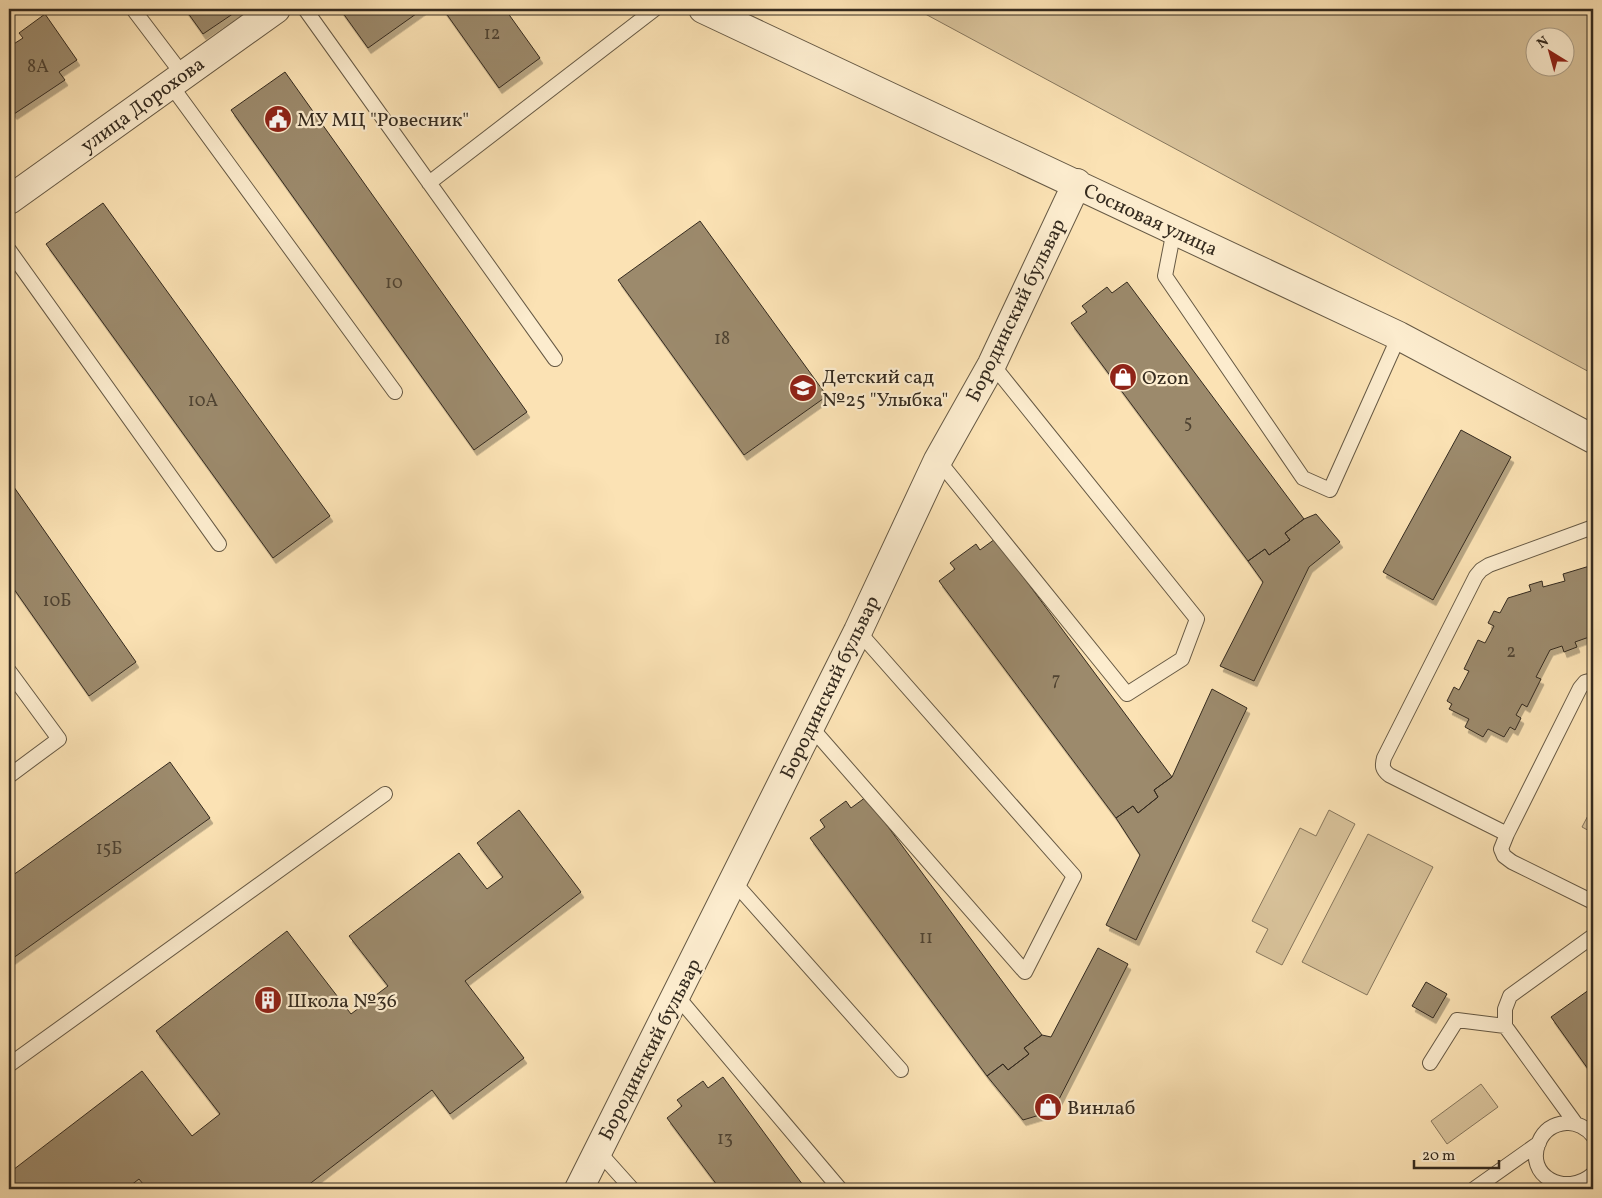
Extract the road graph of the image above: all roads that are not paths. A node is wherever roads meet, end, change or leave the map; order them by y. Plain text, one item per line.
1 (133, 9) edge
2 (305, 9) edge
3 (655, 9) edge
4 (703, 9) edge
5 (269, 11) edge
6 (177, 79) junction
7 (1076, 183) junction
8 (429, 184) junction
9 (9, 200) edge
10 (1174, 230) junction
11 (9, 250) edge
12 (1399, 336) junction
13 (555, 359) dead end
14 (992, 364) junction
15 (395, 392) dead end
16 (1593, 439) edge
17 (938, 460) junction
18 (1593, 527) edge
19 (219, 544) dead end
20 (858, 631) junction
21 (9, 671) edge
22 (1593, 680) edge
23 (810, 726) junction
24 (9, 776) edge
25 (385, 794) dead end
26 (1507, 834) junction
27 (733, 881) junction
28 (1593, 902) edge
29 (1593, 936) edge
30 (676, 995) junction
31 (1505, 1026) junction
32 (1430, 1063) dead end
33 (9, 1065) edge
34 (901, 1070) dead end
35 (1576, 1124) junction
36 (1593, 1136) edge
37 (1539, 1143) junction
38 (598, 1151) junction
39 (1593, 1174) edge
40 (579, 1189) edge
41 (632, 1189) edge
42 (840, 1189) edge
43 (1474, 1189) edge

1 - 6 lane
2 - 8 lane
3 - 8 lane
4 - 7 street, Сосновая улица
5 - 6 street, улица Дорохова
6 - 9 street, улица Дорохова
6 - 15 lane
7 - 10 street, Сосновая улица
7 - 14 street, Бородинский бульвар
8 - 13 lane
10 - 12 street, Сосновая улица
10 - 12 lane
11 - 19 lane
12 - 16 street, Сосновая улица
14 - 17 street, Бородинский бульвар
14 - 17 lane
17 - 20 street, Бородинский бульвар
18 - 26 lane
20 - 23 street, Бородинский бульвар
20 - 23 lane
21 - 24 lane
22 - 26 lane
23 - 27 street, Бородинский бульвар
25 - 33 lane
26 - 28 lane
27 - 30 street, Бородинский бульвар
27 - 34 lane
29 - 31 lane
30 - 38 street, Бородинский бульвар
30 - 42 lane
31 - 32 lane
31 - 35 lane
35 - 36 lane
35 - 37 lane
37 - 39 lane
37 - 43 lane
38 - 40 street, Бородинский бульвар
38 - 41 lane

